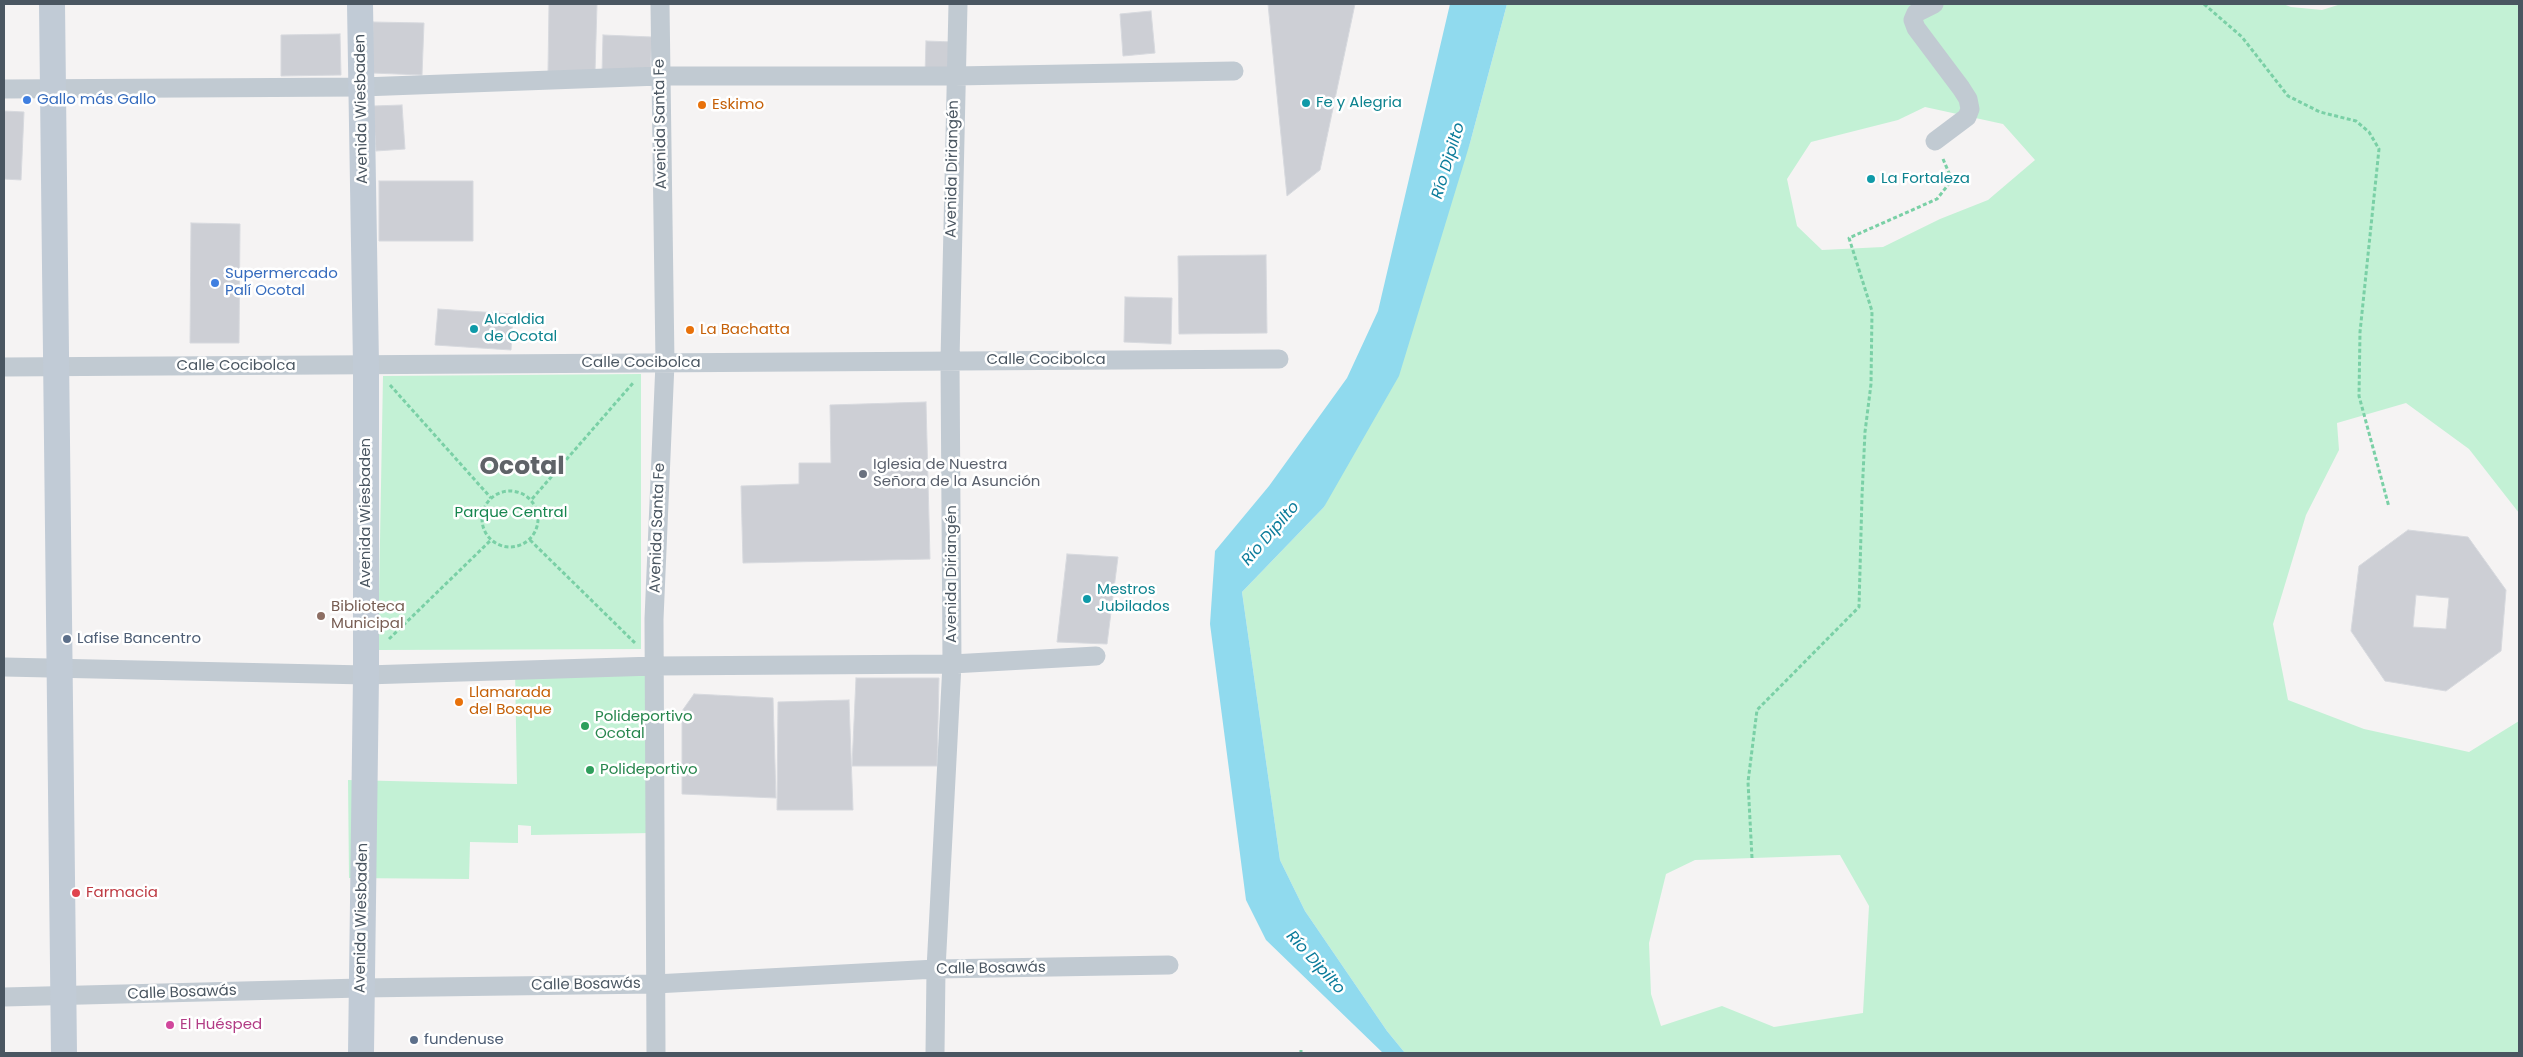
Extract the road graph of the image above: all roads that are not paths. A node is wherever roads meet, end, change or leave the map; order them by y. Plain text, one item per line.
1 (52, 4) edge
2 (360, 4) edge
3 (660, 4) edge
4 (958, 4) edge
5 (1934, 4) edge
6 (1234, 71) dead end
7 (660, 76) junction
8 (955, 76) junction
9 (362, 87) junction
10 (4, 89) edge
11 (53, 90) junction
12 (1935, 141) road end
13 (1279, 359) dead end
14 (950, 360) junction
15 (665, 363) junction
16 (366, 365) junction
17 (4, 367) edge
18 (55, 368) junction
19 (1096, 656) dead end
20 (952, 664) junction
21 (4, 666) edge
22 (654, 666) junction
23 (60, 668) junction
24 (366, 675) junction
25 (1169, 965) dead end
26 (936, 969) junction
27 (655, 984) junction
28 (361, 988) junction
29 (64, 996) junction
30 (4, 997) edge
31 (64, 1053) edge
32 (361, 1053) edge
33 (656, 1053) edge
34 (935, 1053) edge

1 - 11 street
2 - 9 street, Avenida Wiesbaden
3 - 7 street, Avenida Santa Fe
4 - 8 street, Avenida Diriangén
5 - 12 street
6 - 8 street
7 - 8 street
7 - 9 street
7 - 15 street, Avenida Santa Fe
8 - 14 street, Avenida Diriangén
9 - 11 street
9 - 16 street, Avenida Wiesbaden
10 - 11 street
11 - 18 street
13 - 14 street, Calle Cocibolca
14 - 15 street, Calle Cocibolca
14 - 20 street, Avenida Diriangén
15 - 16 street, Calle Cocibolca
15 - 22 street, Avenida Santa Fe
16 - 18 street, Calle Cocibolca
16 - 24 street, Avenida Wiesbaden
17 - 18 street, Calle Cocibolca
18 - 23 street
19 - 20 street
20 - 22 street
20 - 26 street, Avenida Diriangén
21 - 23 street
22 - 24 street
22 - 27 street, Avenida Santa Fe
23 - 24 street
23 - 29 street
24 - 28 street, Avenida Wiesbaden
25 - 26 street, Calle Bosawás
26 - 27 street, Calle Bosawás
26 - 34 street, Avenida Diriangén
27 - 28 street, Calle Bosawás
27 - 33 street, Avenida Santa Fe
28 - 29 street, Calle Bosawás
28 - 32 street, Avenida Wiesbaden
29 - 30 street, Calle Bosawás
29 - 31 street

